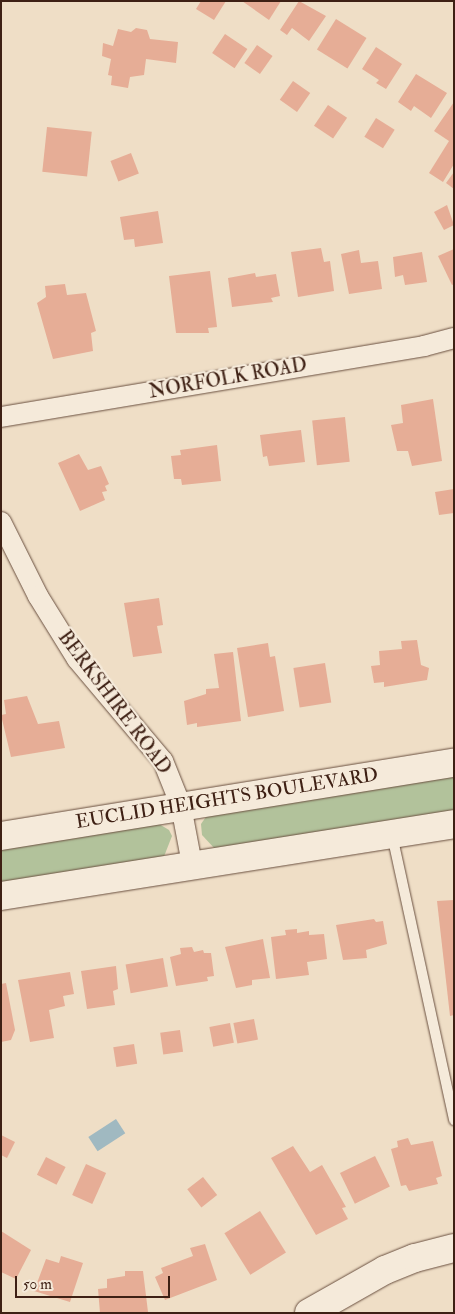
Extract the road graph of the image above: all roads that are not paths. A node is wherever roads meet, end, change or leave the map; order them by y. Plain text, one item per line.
1 (454, 338) edge
2 (1, 417) edge
3 (1, 522) edge
4 (454, 763) edge
5 (181, 806) junction
6 (454, 824) edge
7 (392, 832) junction
8 (1, 836) edge
9 (192, 864) junction
10 (1, 896) edge
11 (454, 1120) edge
12 (454, 1248) edge
13 (308, 1313) edge

1 - 2 street, NORFOLK ROAD
3 - 5 street, BERKSHIRE ROAD
4 - 5 main road, EUCLID HEIGHTS BOULEVARD
5 - 8 main road, EUCLID HEIGHTS BOULEVARD
5 - 9 street, BERKSHIRE ROAD
6 - 7 main road
7 - 9 main road
7 - 11 lane
9 - 10 main road
12 - 13 main road

